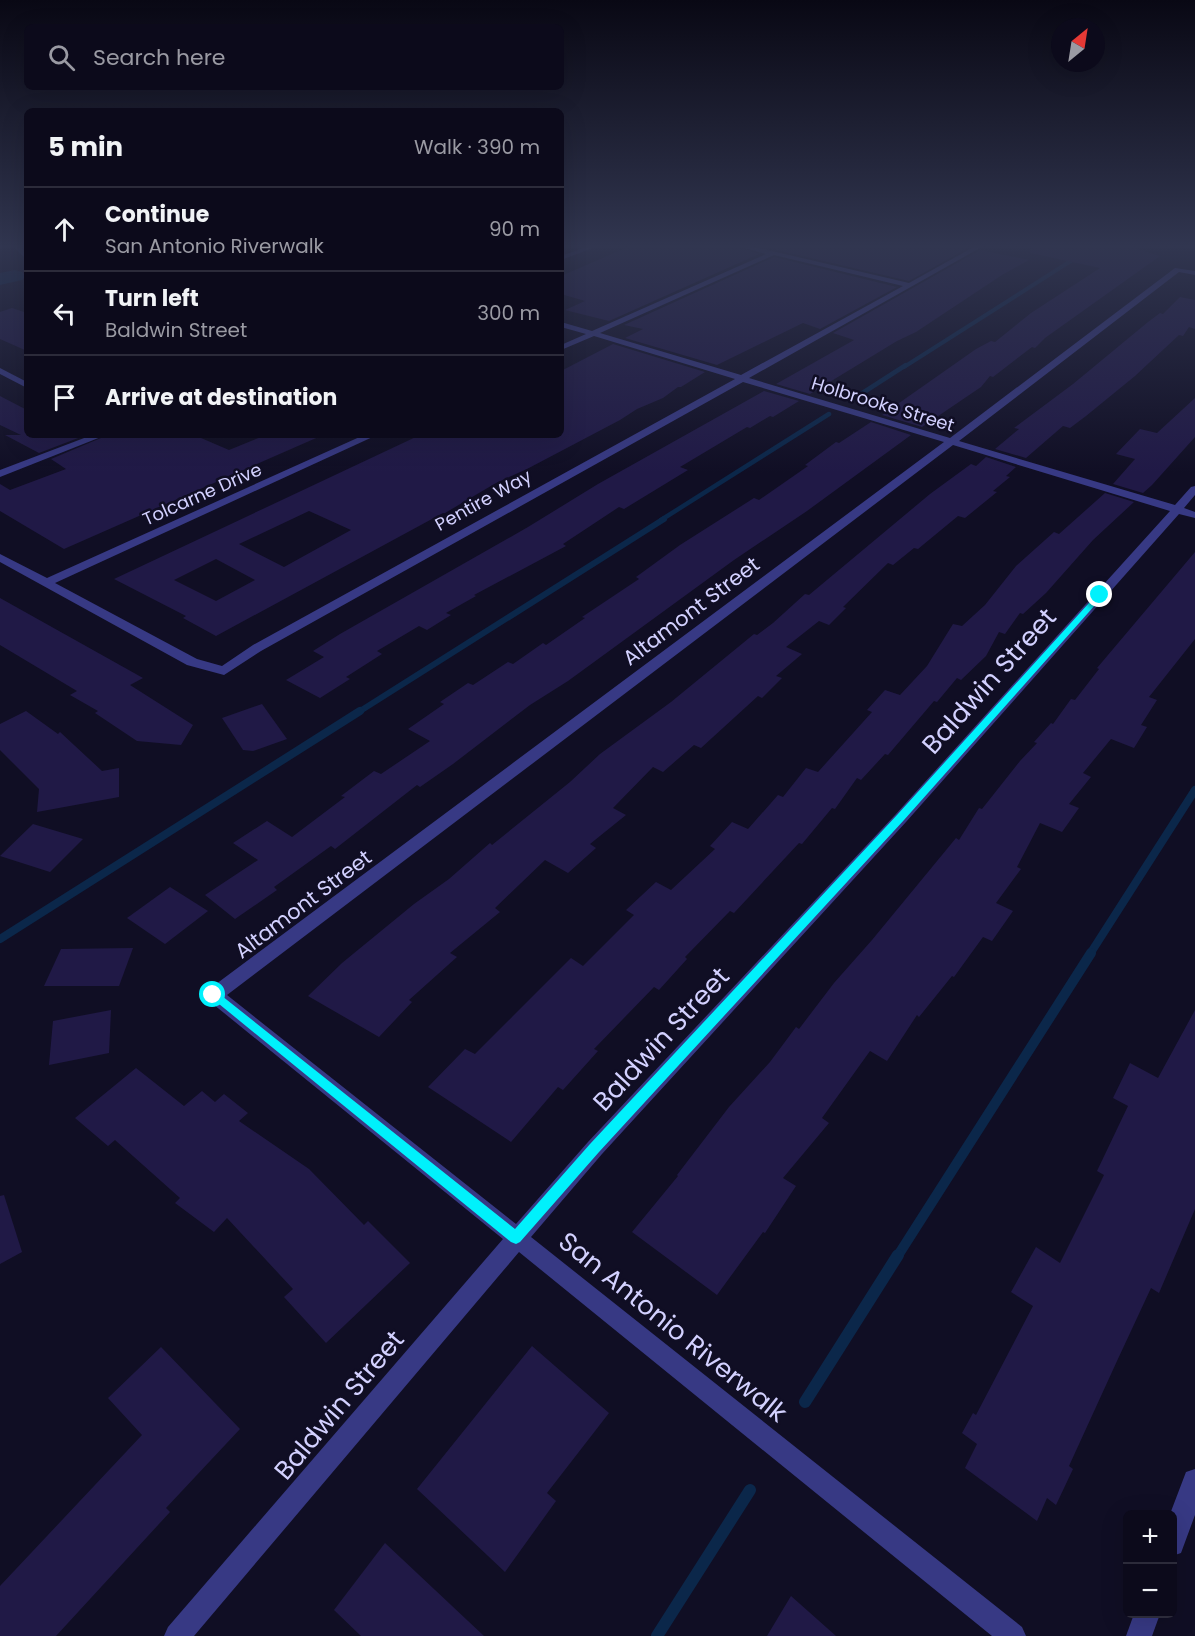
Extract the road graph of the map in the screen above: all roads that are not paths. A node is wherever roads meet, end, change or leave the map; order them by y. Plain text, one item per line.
1 (623, 320) edge
2 (845, 320) edge
3 (1111, 320) edge
4 (564, 325) edge
5 (593, 334) junction
6 (564, 347) edge
7 (0, 371) edge
8 (740, 378) junction
9 (24, 383) edge
10 (93, 438) edge
11 (365, 438) edge
12 (950, 441) junction
13 (0, 474) edge
14 (1195, 489) edge
15 (1177, 509) junction
16 (1195, 515) edge
17 (0, 557) edge
18 (45, 583) junction
19 (213, 995) joint
20 (516, 1238) junction
21 (1195, 1481) edge
22 (1177, 1533) edge
23 (1146, 1618) edge
24 (177, 1636) edge
25 (1013, 1636) edge
26 (1139, 1636) edge

1 - 5 street
2 - 8 street, Pentire Way
3 - 12 street, Altamont Street
4 - 5 street, Holbrooke Street
5 - 6 street
5 - 8 street, Holbrooke Street
7 - 9 street
8 - 12 street, Holbrooke Street
8 - 18 street, Pentire Way
10 - 13 street
11 - 18 street, Tolcarne Drive
12 - 15 street, Holbrooke Street
12 - 19 street, Altamont Street
14 - 15 street, Baldwin Street
15 - 16 street, Holbrooke Street
15 - 20 street, Baldwin Street
17 - 18 street, Pentire Way
19 - 20 street, San Antonio Riverwalk
20 - 24 street, Baldwin Street
20 - 25 street, San Antonio Riverwalk
21 - 22 street
23 - 26 street

